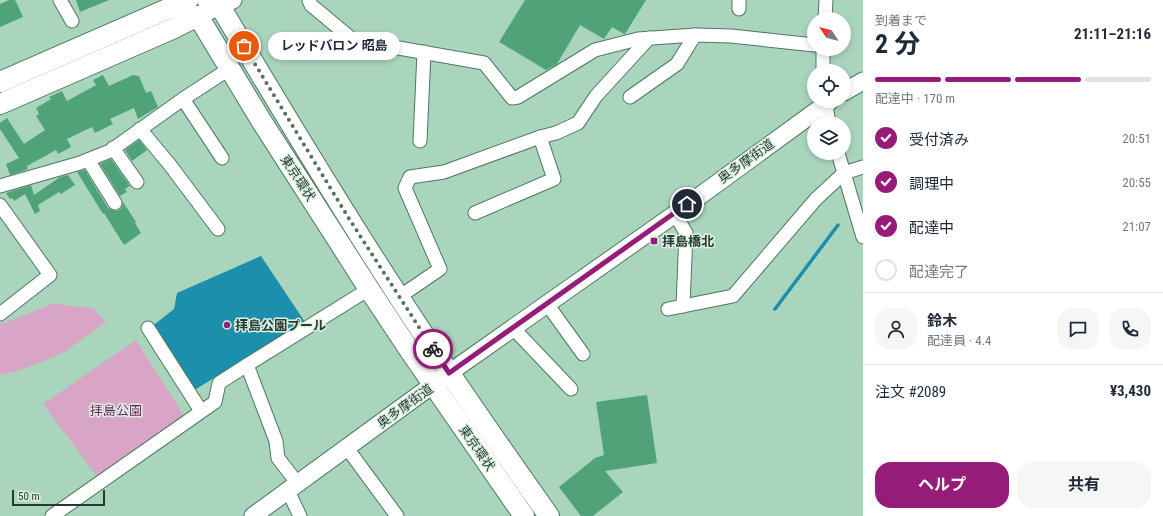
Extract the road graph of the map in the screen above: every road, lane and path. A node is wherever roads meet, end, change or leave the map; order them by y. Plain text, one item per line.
1 (60, 0) edge
2 (309, 0) edge
3 (826, 0) edge
4 (207, 4) edge
5 (825, 12) edge
6 (72, 21) dead end
7 (695, 35) junction
8 (649, 38) junction
9 (807, 44) edge
10 (424, 52) junction
11 (229, 69) junction
12 (863, 81) edge
13 (0, 82) edge
14 (851, 88) edge
15 (630, 97) dead end
16 (183, 99) junction
17 (0, 104) edge
18 (819, 108) edge
19 (140, 129) junction
20 (540, 137) junction
21 (420, 141) dead end
22 (114, 148) junction
23 (222, 158) dead end
24 (88, 160) junction
25 (840, 160) edge
26 (863, 167) edge
27 (844, 173) junction
28 (137, 182) dead end
29 (0, 186) edge
30 (116, 203) dead end
31 (0, 205) edge
32 (475, 213) dead end
33 (675, 214) junction
34 (218, 229) dead end
35 (863, 237) edge
36 (369, 289) junction
37 (399, 297) junction
38 (546, 304) junction
39 (682, 306) junction
40 (668, 309) dead end
41 (0, 314) edge
42 (148, 328) dead end
43 (513, 328) junction
44 (583, 354) dead end
45 (247, 365) junction
46 (449, 373) junction
47 (433, 385) junction
48 (571, 389) dead end
49 (201, 411) junction
50 (347, 448) junction
51 (293, 488) junction
52 (52, 516) edge
53 (253, 516) edge
54 (300, 516) edge
55 (397, 516) edge
56 (524, 516) edge
57 (549, 516) edge

1 - 6 street
2 - 10 street
3 - 5 street
4 - 11 highway, 東京環状
4 - 13 highway
4 - 17 highway
4 - 37 highway, 東京環状
7 - 8 street
7 - 9 street
7 - 15 street
8 - 10 street
8 - 20 street
10 - 21 street
11 - 16 street
11 - 36 highway, 東京環状
12 - 14 main road
16 - 19 street
16 - 23 street
18 - 33 main road, 奥多摩街道
19 - 22 street
19 - 34 street
20 - 32 street
20 - 37 street
22 - 24 street
22 - 28 street
24 - 29 street
24 - 30 street
25 - 27 street
26 - 27 street
27 - 35 street
27 - 39 street
31 - 41 street
33 - 38 main road, 奥多摩街道
33 - 39 street
36 - 45 street
36 - 47 highway, 東京環状
37 - 46 highway, 東京環状
38 - 43 main road, 奥多摩街道
38 - 44 street
39 - 40 street
42 - 49 street
43 - 46 main road, 奥多摩街道
43 - 48 street
45 - 49 street
45 - 51 street
46 - 47 main road, 奥多摩街道
46 - 57 highway, 東京環状
47 - 50 main road, 奥多摩街道
47 - 56 highway, 東京環状
49 - 52 street
50 - 51 main road, 奥多摩街道
50 - 55 street
51 - 53 main road, 奥多摩街道
51 - 54 street

